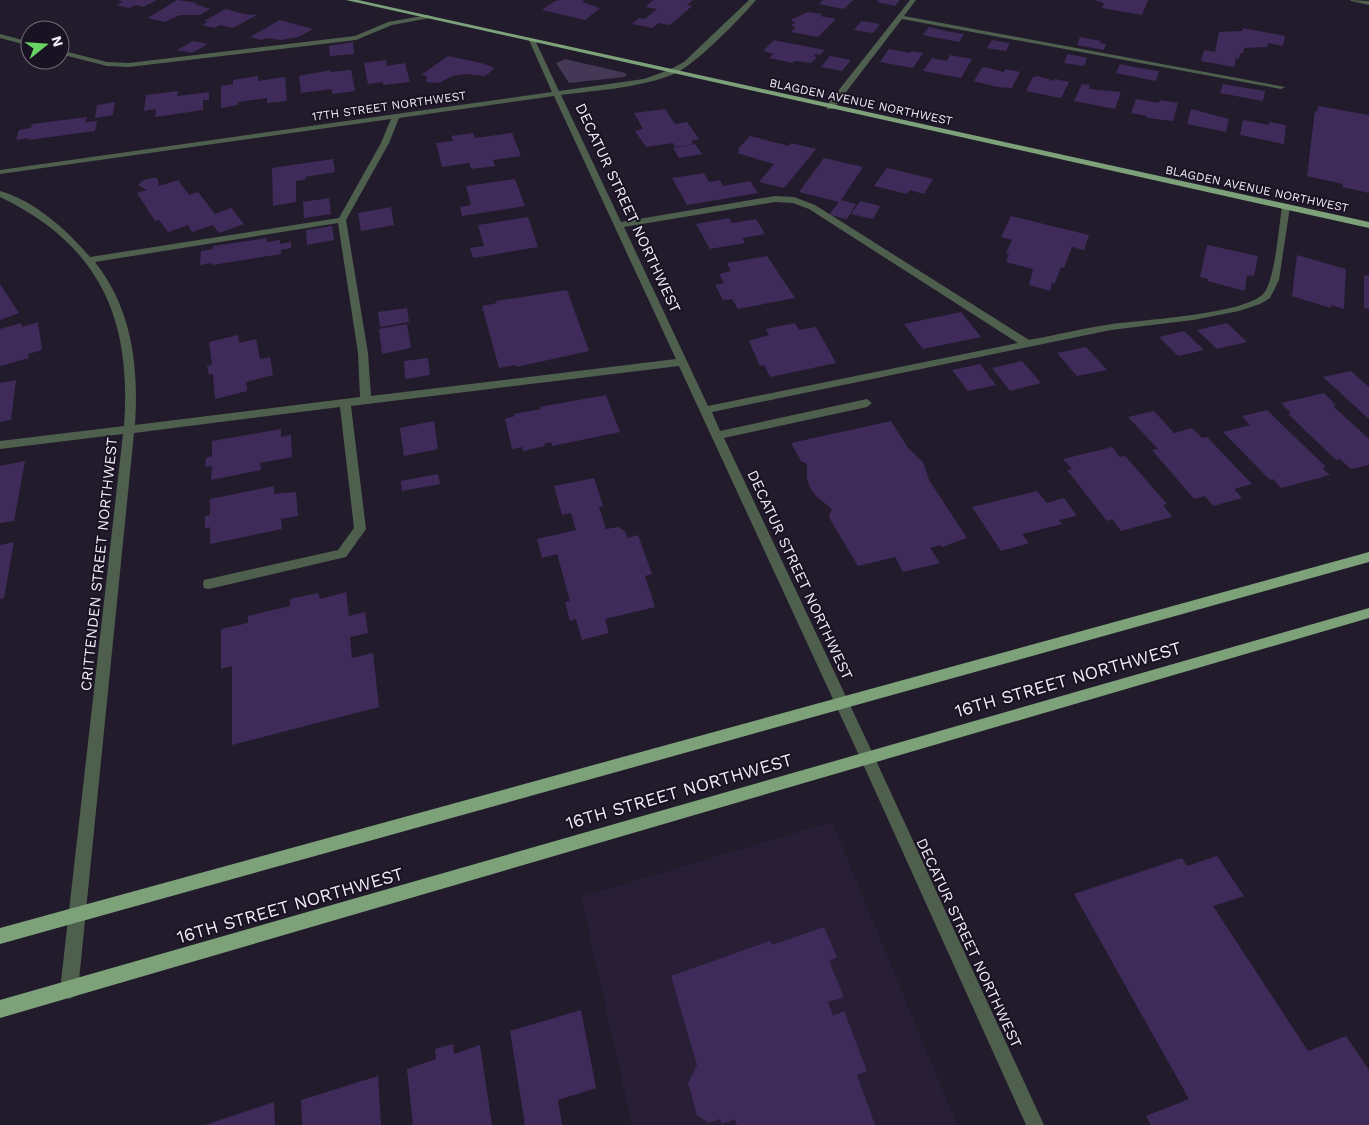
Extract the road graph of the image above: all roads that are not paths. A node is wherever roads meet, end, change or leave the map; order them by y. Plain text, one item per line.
1 (349, 0) edge
2 (753, 0) edge
3 (913, 0) edge
4 (1353, 0) edge
5 (1369, 3) edge
6 (428, 17) junction
7 (900, 17) junction
8 (0, 36) edge
9 (532, 40) junction
10 (20, 41) edge
11 (70, 55) edge
12 (672, 72) junction
13 (1281, 88) dead end
14 (557, 94) junction
15 (830, 107) junction
16 (396, 116) junction
17 (0, 172) edge
18 (0, 194) edge
19 (1286, 207) junction
20 (342, 220) junction
21 (618, 225) junction
22 (1369, 226) edge
23 (87, 260) junction
24 (1026, 343) junction
25 (682, 362) junction
26 (366, 401) junction
27 (867, 403) dead end
28 (345, 404) junction
29 (705, 410) junction
30 (129, 430) junction
31 (716, 436) junction
32 (0, 445) edge
33 (1369, 557) edge
34 (209, 584) dead end
35 (1369, 613) edge
36 (842, 703) junction
37 (868, 759) junction
38 (78, 914) junction
39 (0, 936) edge
40 (69, 990) junction
41 (0, 1009) edge
42 (1035, 1125) edge

1 - 6 main road, BLAGDEN AVENUE NORTHWEST
2 - 12 street, 17TH STREET NORTHWEST
3 - 7 street
4 - 5 street
6 - 9 main road, BLAGDEN AVENUE NORTHWEST
6 - 11 street
7 - 13 street
7 - 15 street
8 - 10 street
9 - 12 main road, BLAGDEN AVENUE NORTHWEST
9 - 14 street, DECATUR STREET NORTHWEST
12 - 14 street, 17TH STREET NORTHWEST
12 - 15 main road, BLAGDEN AVENUE NORTHWEST
14 - 16 street, 17TH STREET NORTHWEST
14 - 21 street, DECATUR STREET NORTHWEST
15 - 19 main road, BLAGDEN AVENUE NORTHWEST
16 - 17 street, 17TH STREET NORTHWEST
16 - 20 street
18 - 23 street, CRITTENDEN STREET NORTHWEST
19 - 22 main road, BLAGDEN AVENUE NORTHWEST
19 - 24 street
20 - 23 street
20 - 26 street
21 - 24 street
21 - 25 street, DECATUR STREET NORTHWEST
23 - 30 street, CRITTENDEN STREET NORTHWEST
24 - 29 street
25 - 26 street
25 - 29 street, DECATUR STREET NORTHWEST
26 - 28 street
27 - 31 street
28 - 30 street
28 - 34 street
29 - 31 street, DECATUR STREET NORTHWEST
30 - 32 street
30 - 38 street, CRITTENDEN STREET NORTHWEST
31 - 36 street, DECATUR STREET NORTHWEST
33 - 36 main road
35 - 37 main road, 16TH STREET NORTHWEST
36 - 37 street, DECATUR STREET NORTHWEST
36 - 38 main road
37 - 40 main road, 16TH STREET NORTHWEST
37 - 42 street, DECATUR STREET NORTHWEST
38 - 39 main road
38 - 40 street, CRITTENDEN STREET NORTHWEST
40 - 41 main road, 16TH STREET NORTHWEST

